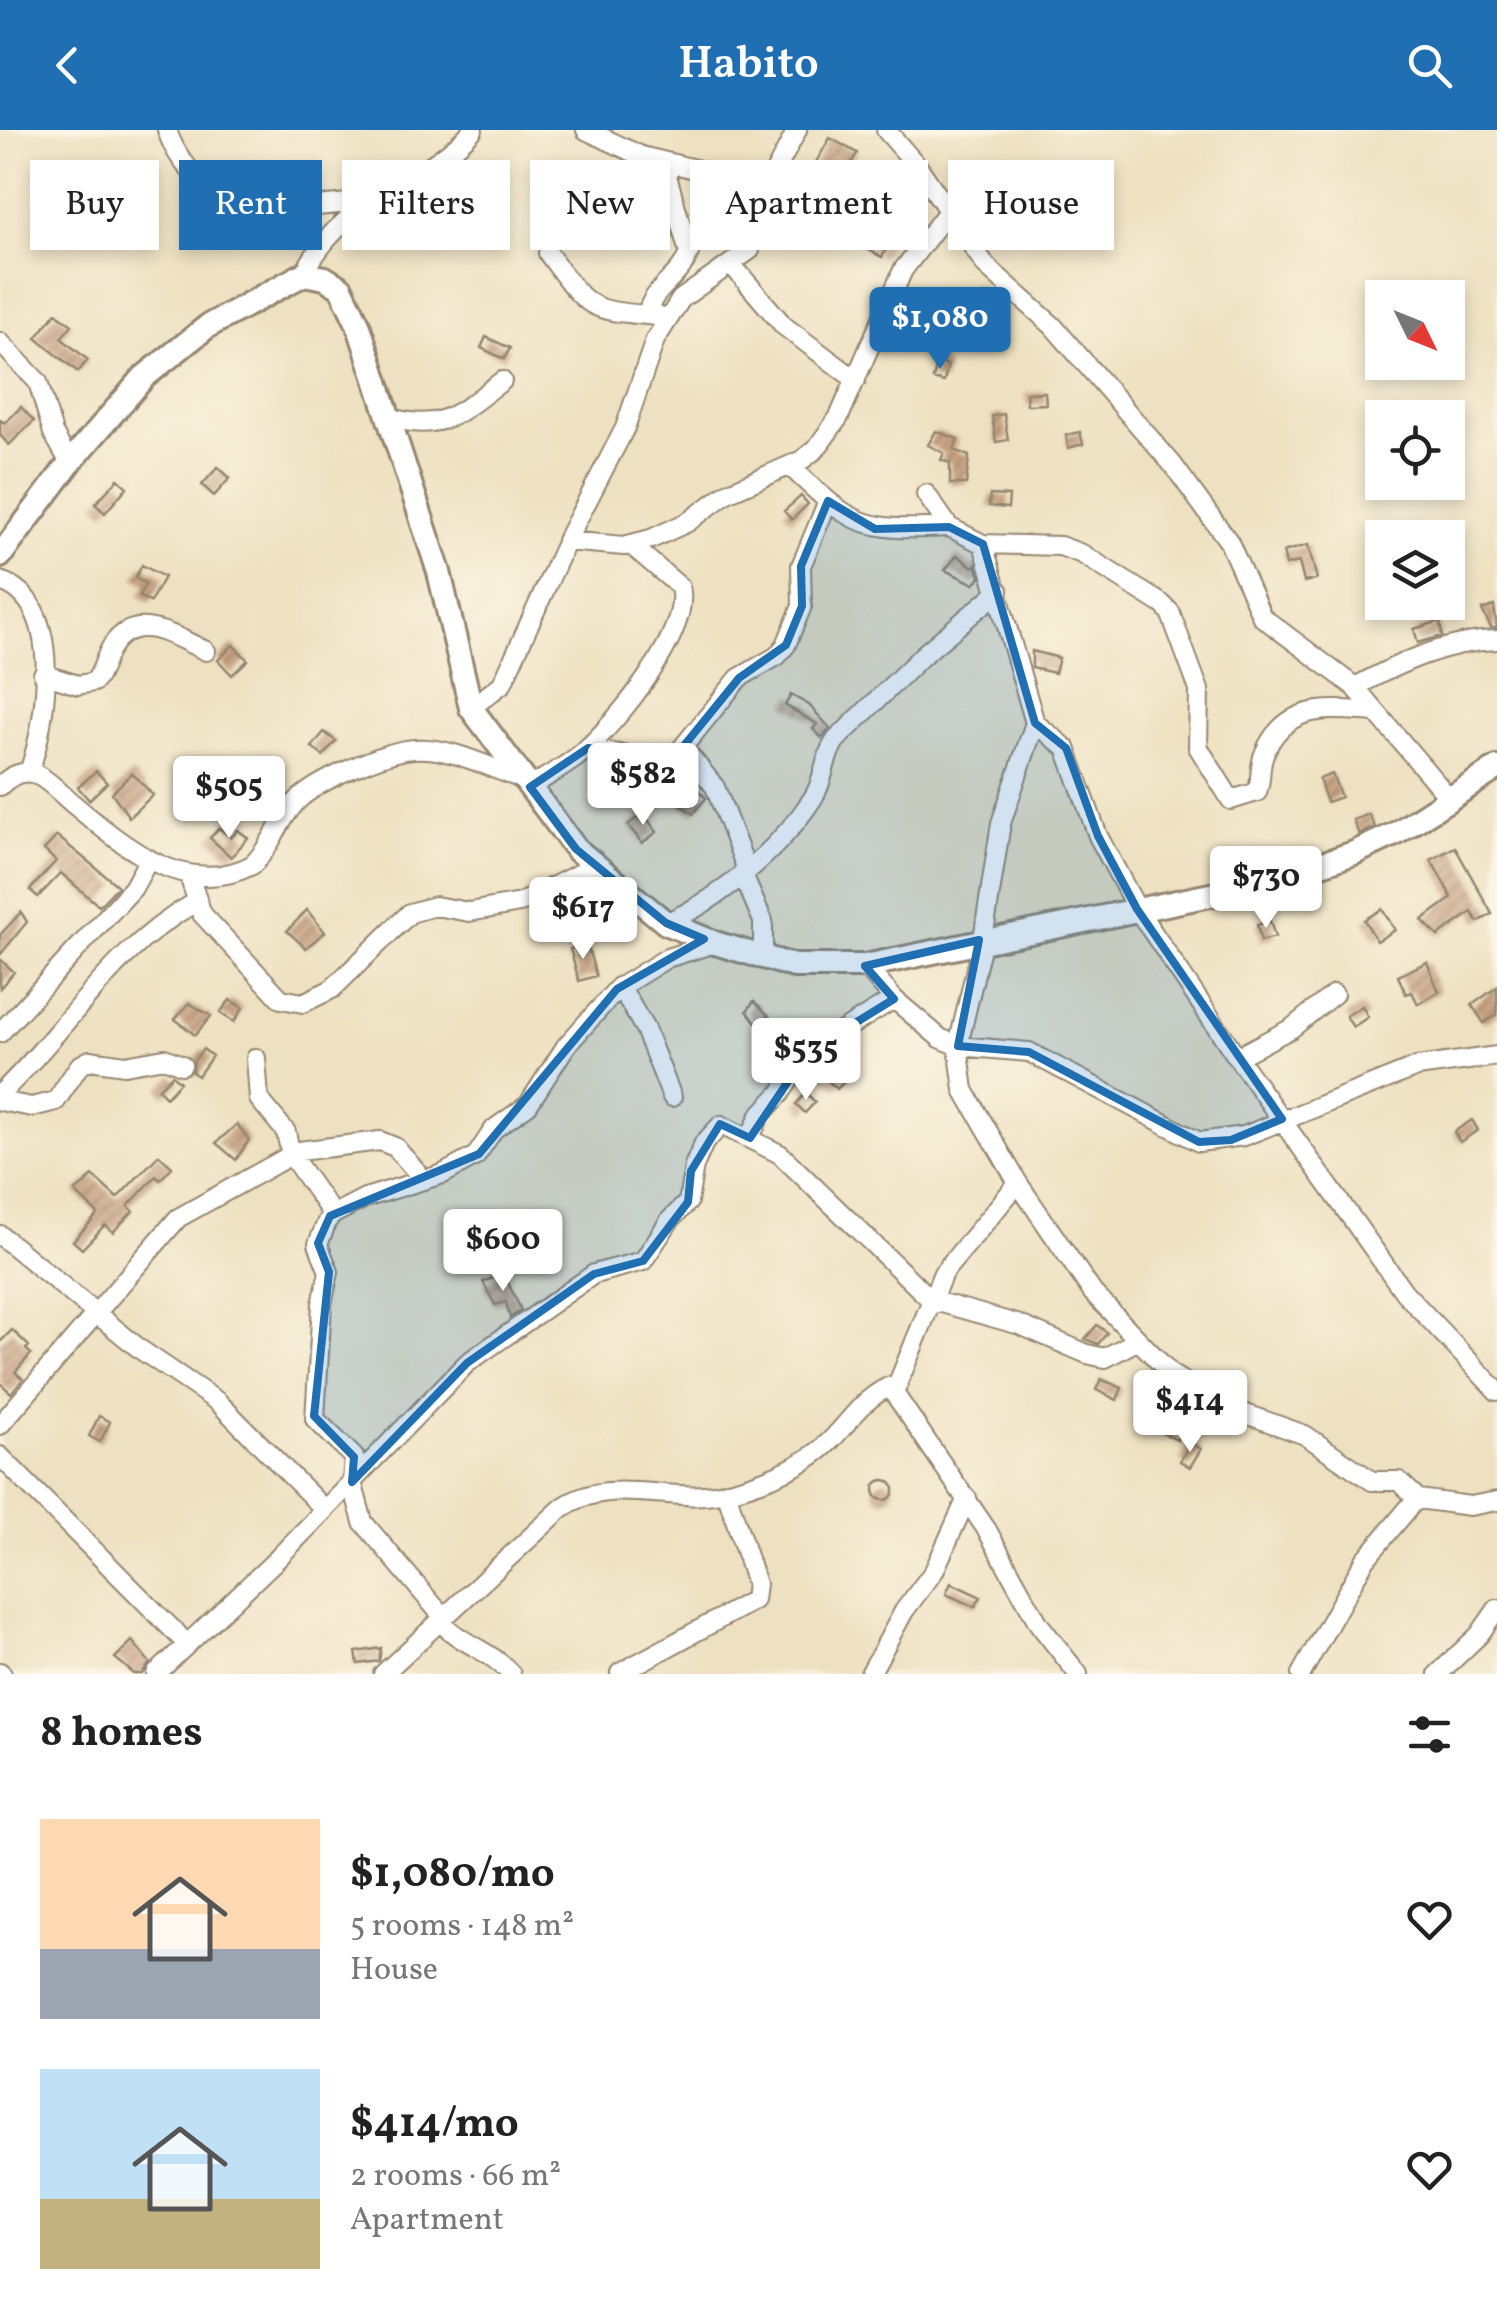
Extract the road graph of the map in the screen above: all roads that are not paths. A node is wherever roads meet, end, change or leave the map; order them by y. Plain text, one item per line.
1 (166, 130) edge
2 (473, 130) edge
3 (586, 130) edge
4 (797, 130) edge
5 (886, 130) edge
6 (438, 160) edge
7 (657, 160) edge
8 (783, 160) edge
9 (670, 186) edge
10 (342, 204) edge
11 (948, 209) edge
12 (948, 211) edge
13 (342, 224) edge
14 (747, 250) edge
15 (975, 250) edge
16 (548, 253) dead end
17 (732, 265) junction
18 (304, 274) junction
19 (648, 315) junction
20 (669, 316) junction
21 (0, 342) edge
22 (502, 380) dead end
23 (856, 380) junction
24 (388, 417) junction
25 (70, 464) junction
26 (790, 466) junction
27 (926, 494) dead end
28 (828, 501) junction
29 (949, 526) junction
30 (566, 541) junction
31 (983, 544) junction
32 (631, 545) junction
33 (0, 556) edge
34 (0, 581) edge
35 (999, 591) junction
36 (1497, 640) edge
37 (206, 651) dead end
38 (44, 674) junction
39 (1355, 686) junction
40 (472, 708) junction
41 (1376, 712) junction
42 (1036, 723) junction
43 (683, 747) junction
44 (588, 748) junction
45 (1497, 768) edge
46 (29, 772) junction
47 (528, 784) junction
48 (0, 786) edge
49 (1449, 798) junction
50 (149, 859) junction
51 (602, 870) junction
52 (744, 871) junction
53 (190, 876) junction
54 (196, 902) junction
55 (1137, 908) junction
56 (666, 922) junction
57 (983, 939) junction
58 (715, 944) junction
59 (762, 958) junction
60 (865, 966) junction
61 (620, 986) junction
62 (1334, 994) dead end
63 (894, 998) junction
64 (0, 1033) edge
65 (958, 1046) junction
66 (1237, 1057) junction
67 (256, 1058) dead end
68 (1494, 1059) edge
69 (182, 1065) dead end
70 (672, 1097) dead end
71 (0, 1098) edge
72 (1282, 1118) junction
73 (750, 1138) junction
74 (291, 1153) junction
75 (424, 1180) junction
76 (1018, 1183) junction
77 (330, 1216) junction
78 (0, 1235) edge
79 (931, 1300) junction
80 (100, 1313) junction
81 (1138, 1340) junction
82 (896, 1384) junction
83 (1497, 1391) edge
84 (0, 1425) edge
85 (0, 1456) edge
86 (352, 1482) junction
87 (726, 1492) junction
88 (967, 1498) junction
89 (1418, 1499) junction
90 (1497, 1501) edge
91 (325, 1510) junction
92 (1497, 1609) edge
93 (442, 1620) junction
94 (186, 1644) junction
95 (156, 1674) edge
96 (384, 1674) edge
97 (511, 1674) edge
98 (620, 1674) edge
99 (870, 1674) edge
100 (1078, 1674) edge
101 (1301, 1674) edge
102 (1438, 1674) edge

1 - 10 street
2 - 6 street
3 - 7 street
4 - 8 street
5 - 11 street
9 - 19 street
12 - 23 street
13 - 18 street
14 - 17 street
15 - 39 street
16 - 19 street
17 - 20 street
17 - 23 street
18 - 24 street
18 - 25 street
19 - 20 street
20 - 30 street
21 - 25 street
22 - 24 street
23 - 26 street
24 - 40 street
25 - 33 street
26 - 28 street
26 - 32 street
27 - 29 street
28 - 29 street
28 - 43 street
29 - 31 street
30 - 32 street
30 - 40 street
31 - 35 street
31 - 41 street
32 - 44 street
34 - 38 street
35 - 42 street
35 - 52 street
36 - 39 street
37 - 38 street
38 - 46 street
39 - 41 street
40 - 47 street
41 - 49 street
42 - 55 street
42 - 57 street
43 - 44 street
43 - 52 street
44 - 47 street
45 - 49 street
46 - 48 street
46 - 50 street
47 - 51 street
47 - 53 street
49 - 55 street
50 - 53 street
50 - 64 street
51 - 54 street
51 - 56 street
52 - 56 street
52 - 59 street
53 - 54 street
54 - 71 street
55 - 57 street
55 - 66 street
56 - 58 street
57 - 60 street
57 - 65 street
58 - 59 street
58 - 61 street
59 - 60 street
60 - 63 street
61 - 70 street
61 - 75 street
62 - 66 street
63 - 65 street
63 - 73 street
65 - 72 street
65 - 76 street
66 - 72 street
67 - 74 street
68 - 72 street
69 - 71 street
72 - 83 street
73 - 79 street
73 - 86 street
74 - 75 street
74 - 77 street
74 - 80 street
75 - 77 street
76 - 79 street
76 - 81 street
77 - 86 street
78 - 80 street
79 - 81 street
79 - 82 street
80 - 84 street
80 - 91 street
81 - 89 street
82 - 87 street
82 - 88 street
85 - 94 street
86 - 91 street
86 - 93 street
87 - 93 street
87 - 98 street
88 - 99 street
88 - 100 street
89 - 90 street
89 - 101 street
91 - 94 street
92 - 102 street
93 - 96 street
93 - 97 street
94 - 95 street

